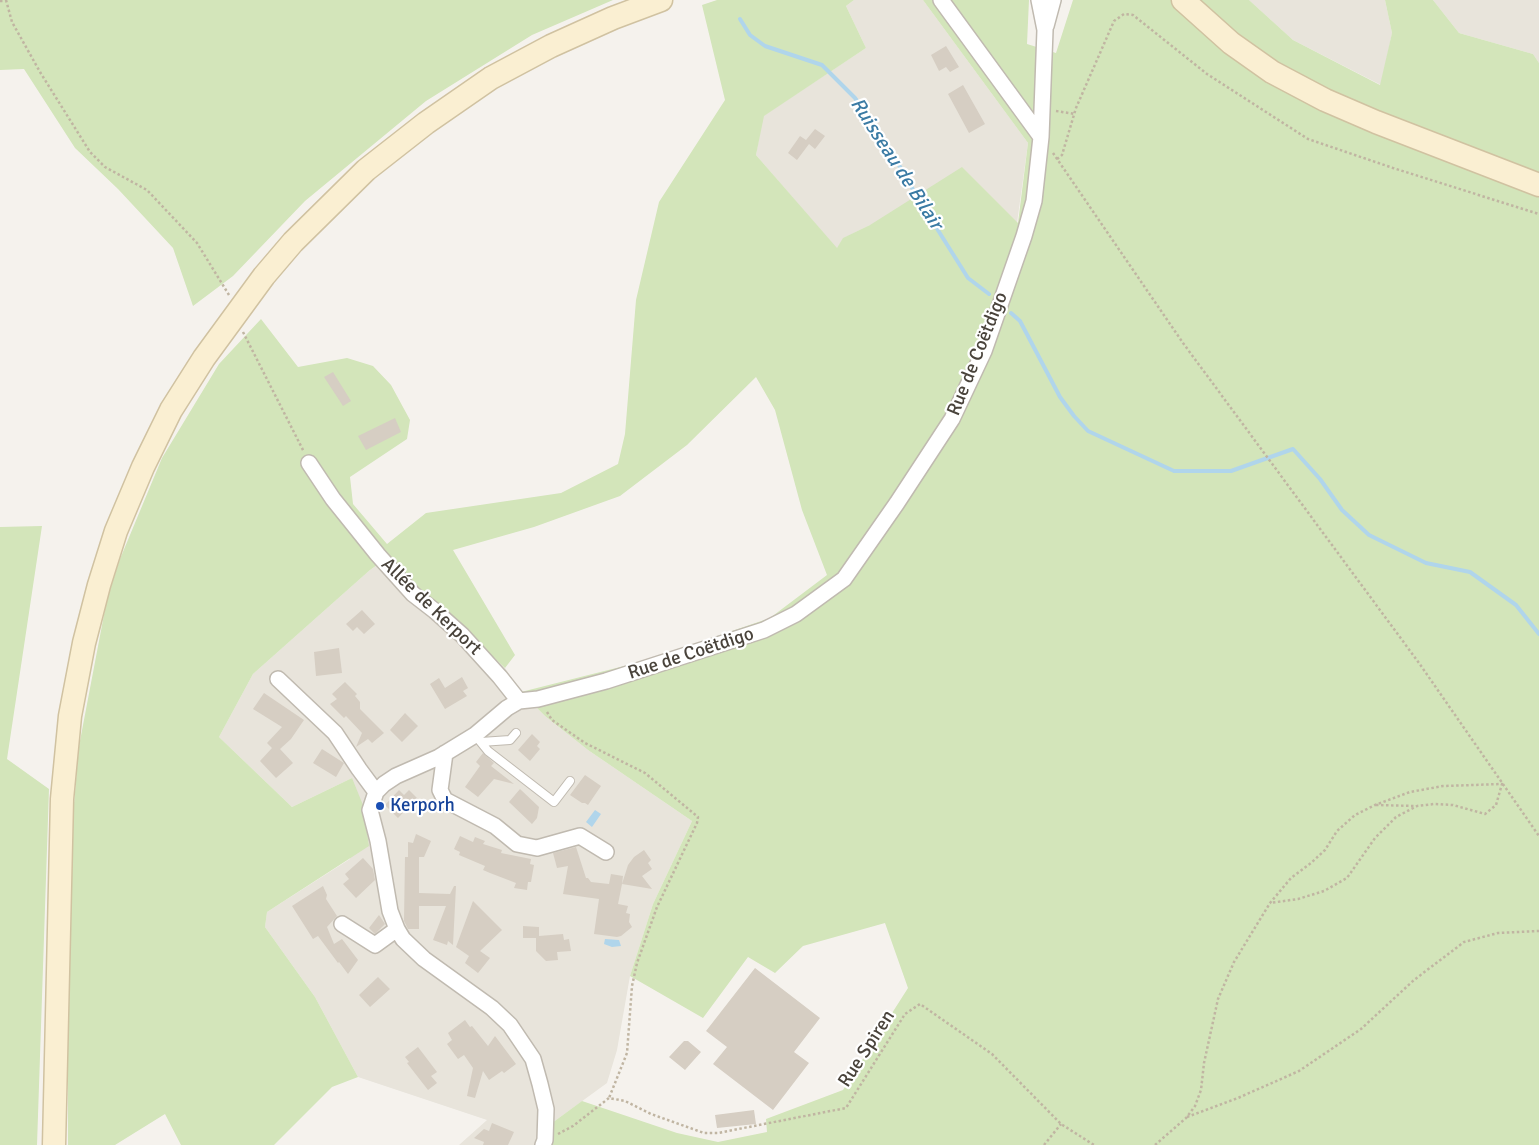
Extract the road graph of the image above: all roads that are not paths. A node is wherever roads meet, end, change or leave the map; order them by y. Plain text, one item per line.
1 (661, 0) edge
2 (941, 0) edge
3 (1039, 0) edge
4 (1053, 0) edge
5 (1189, 3) edge
6 (1045, 30) junction
7 (1041, 137) junction
8 (1539, 185) edge
9 (309, 462) road end
10 (278, 679) dead end
11 (519, 701) junction
12 (516, 733) dead end
13 (478, 739) junction
14 (445, 753) junction
15 (570, 781) dead end
16 (376, 792) junction
17 (606, 852) dead end
18 (342, 924) dead end
19 (397, 929) junction
20 (544, 1142) edge
21 (54, 1145) edge

1 - 21 main road
2 - 7 street
3 - 6 street, Rue de Coëtdigo
4 - 6 street, Rue de Coëtdigo
5 - 8 main road
6 - 7 street, Rue de Coëtdigo
7 - 11 street, Rue de Coëtdigo
9 - 11 street, Allée de Kerport
10 - 16 street
11 - 13 street, Rue de Coëtdigo
12 - 13 lane
13 - 14 street, Rue de Coëtdigo
13 - 15 lane
14 - 16 street, Rue de Coëtdigo
14 - 17 street
16 - 19 street
18 - 19 street
19 - 20 street

